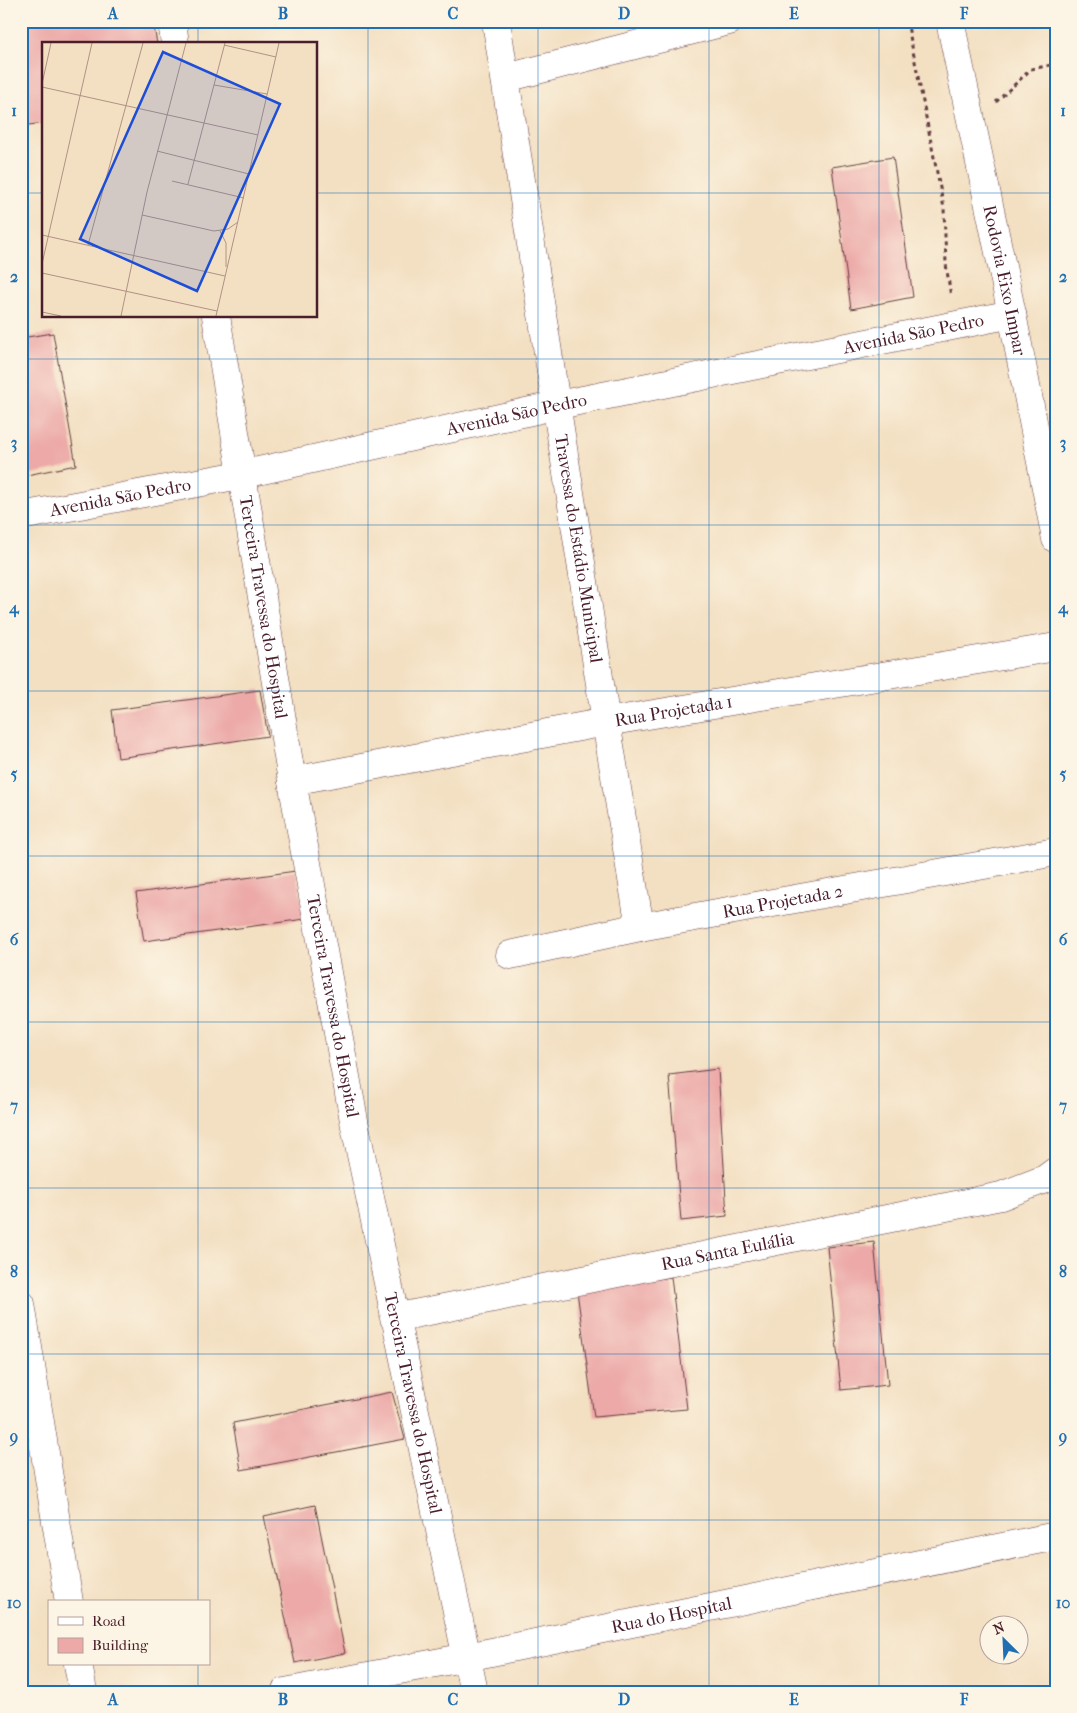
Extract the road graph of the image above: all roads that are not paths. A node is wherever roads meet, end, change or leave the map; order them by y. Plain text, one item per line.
1 (172, 21) edge
2 (496, 21) edge
3 (729, 21) edge
4 (950, 21) edge
5 (175, 42) edge
6 (506, 78) junction
7 (1012, 314) junction
8 (216, 318) edge
9 (558, 405) junction
10 (240, 475) junction
11 (21, 516) edge
12 (1056, 539) edge
13 (1056, 647) edge
14 (606, 722) junction
15 (292, 781) junction
16 (1056, 852) edge
17 (640, 928) junction
18 (510, 956) dead end
19 (1052, 1177) edge
20 (21, 1304) edge
21 (394, 1318) junction
22 (1056, 1536) edge
23 (68, 1600) edge
24 (467, 1657) junction
25 (78, 1666) edge
26 (83, 1692) edge
27 (286, 1692) edge
28 (474, 1692) edge

1 - 5 street
2 - 6 street, Travessa do Estádio Municipal
3 - 6 street
4 - 7 street, Rodovia Eixo Impar
6 - 9 street, Travessa do Estádio Municipal
7 - 9 street, Avenida São Pedro
7 - 12 street, Rodovia Eixo Impar
8 - 10 street, Terceira Travessa do Hospital
9 - 10 street, Avenida São Pedro
9 - 14 street, Travessa do Estádio Municipal
10 - 11 street, Avenida São Pedro
10 - 15 street, Terceira Travessa do Hospital
13 - 14 street, Rua Projetada 1
14 - 15 street, Rua Projetada 1
14 - 17 street, Travessa do Estádio Municipal
15 - 21 street, Terceira Travessa do Hospital
16 - 17 street, Rua Projetada 2
17 - 18 street, Rua Projetada 2
19 - 21 street, Rua Santa Eulália
20 - 23 street
21 - 24 street, Terceira Travessa do Hospital
22 - 24 street, Rua do Hospital
24 - 27 street, Rua do Hospital
24 - 28 street, Terceira Travessa do Hospital
25 - 26 street

